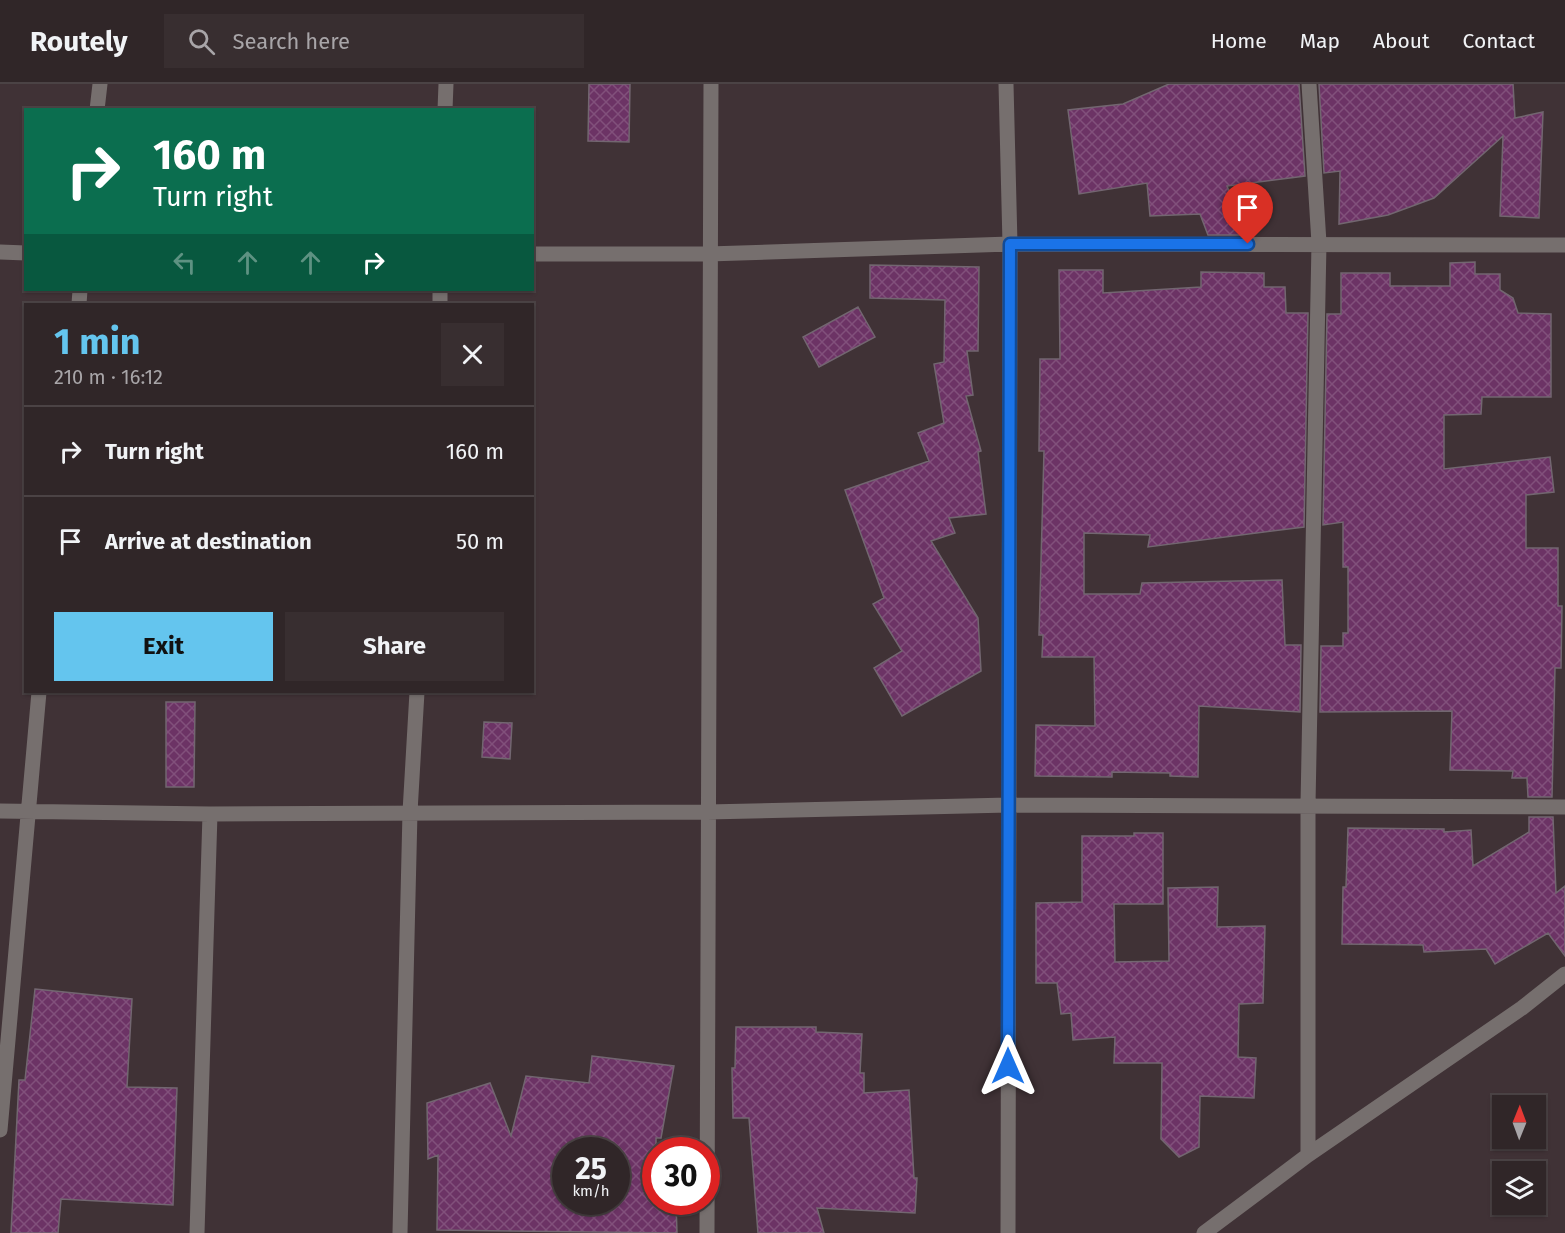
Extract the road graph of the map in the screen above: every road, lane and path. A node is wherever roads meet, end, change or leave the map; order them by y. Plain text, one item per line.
1 (100, 84) edge
2 (446, 84) edge
3 (711, 84) edge
4 (1006, 84) edge
5 (1309, 84) edge
6 (97, 108) edge
7 (445, 108) edge
8 (1319, 243) junction
9 (1010, 244) junction
10 (1565, 244) edge
11 (0, 252) edge
12 (24, 253) edge
13 (534, 254) edge
14 (708, 254) junction
15 (39, 693) edge
16 (417, 693) edge
17 (1308, 804) junction
18 (1009, 805) junction
19 (1565, 807) edge
20 (0, 811) edge
21 (27, 812) junction
22 (410, 812) junction
23 (707, 812) junction
24 (210, 814) junction
25 (1565, 974) edge
26 (0, 1130) edge
27 (1308, 1155) junction
28 (196, 1233) edge
29 (400, 1233) edge
30 (708, 1233) edge
31 (1008, 1233) edge
32 (1204, 1233) edge

1 - 6 street
2 - 7 street
3 - 14 street
4 - 9 street
5 - 8 street
8 - 9 street
8 - 10 street
8 - 17 street
9 - 14 street
9 - 18 street
11 - 12 street
13 - 14 street
14 - 23 street
15 - 21 street
16 - 22 street
17 - 18 street
17 - 19 street
17 - 27 street
18 - 23 street
18 - 31 street
20 - 21 street
21 - 24 street
21 - 26 street
22 - 23 street
22 - 24 street
22 - 29 street
23 - 30 street
24 - 28 street
25 - 27 street
27 - 32 street

